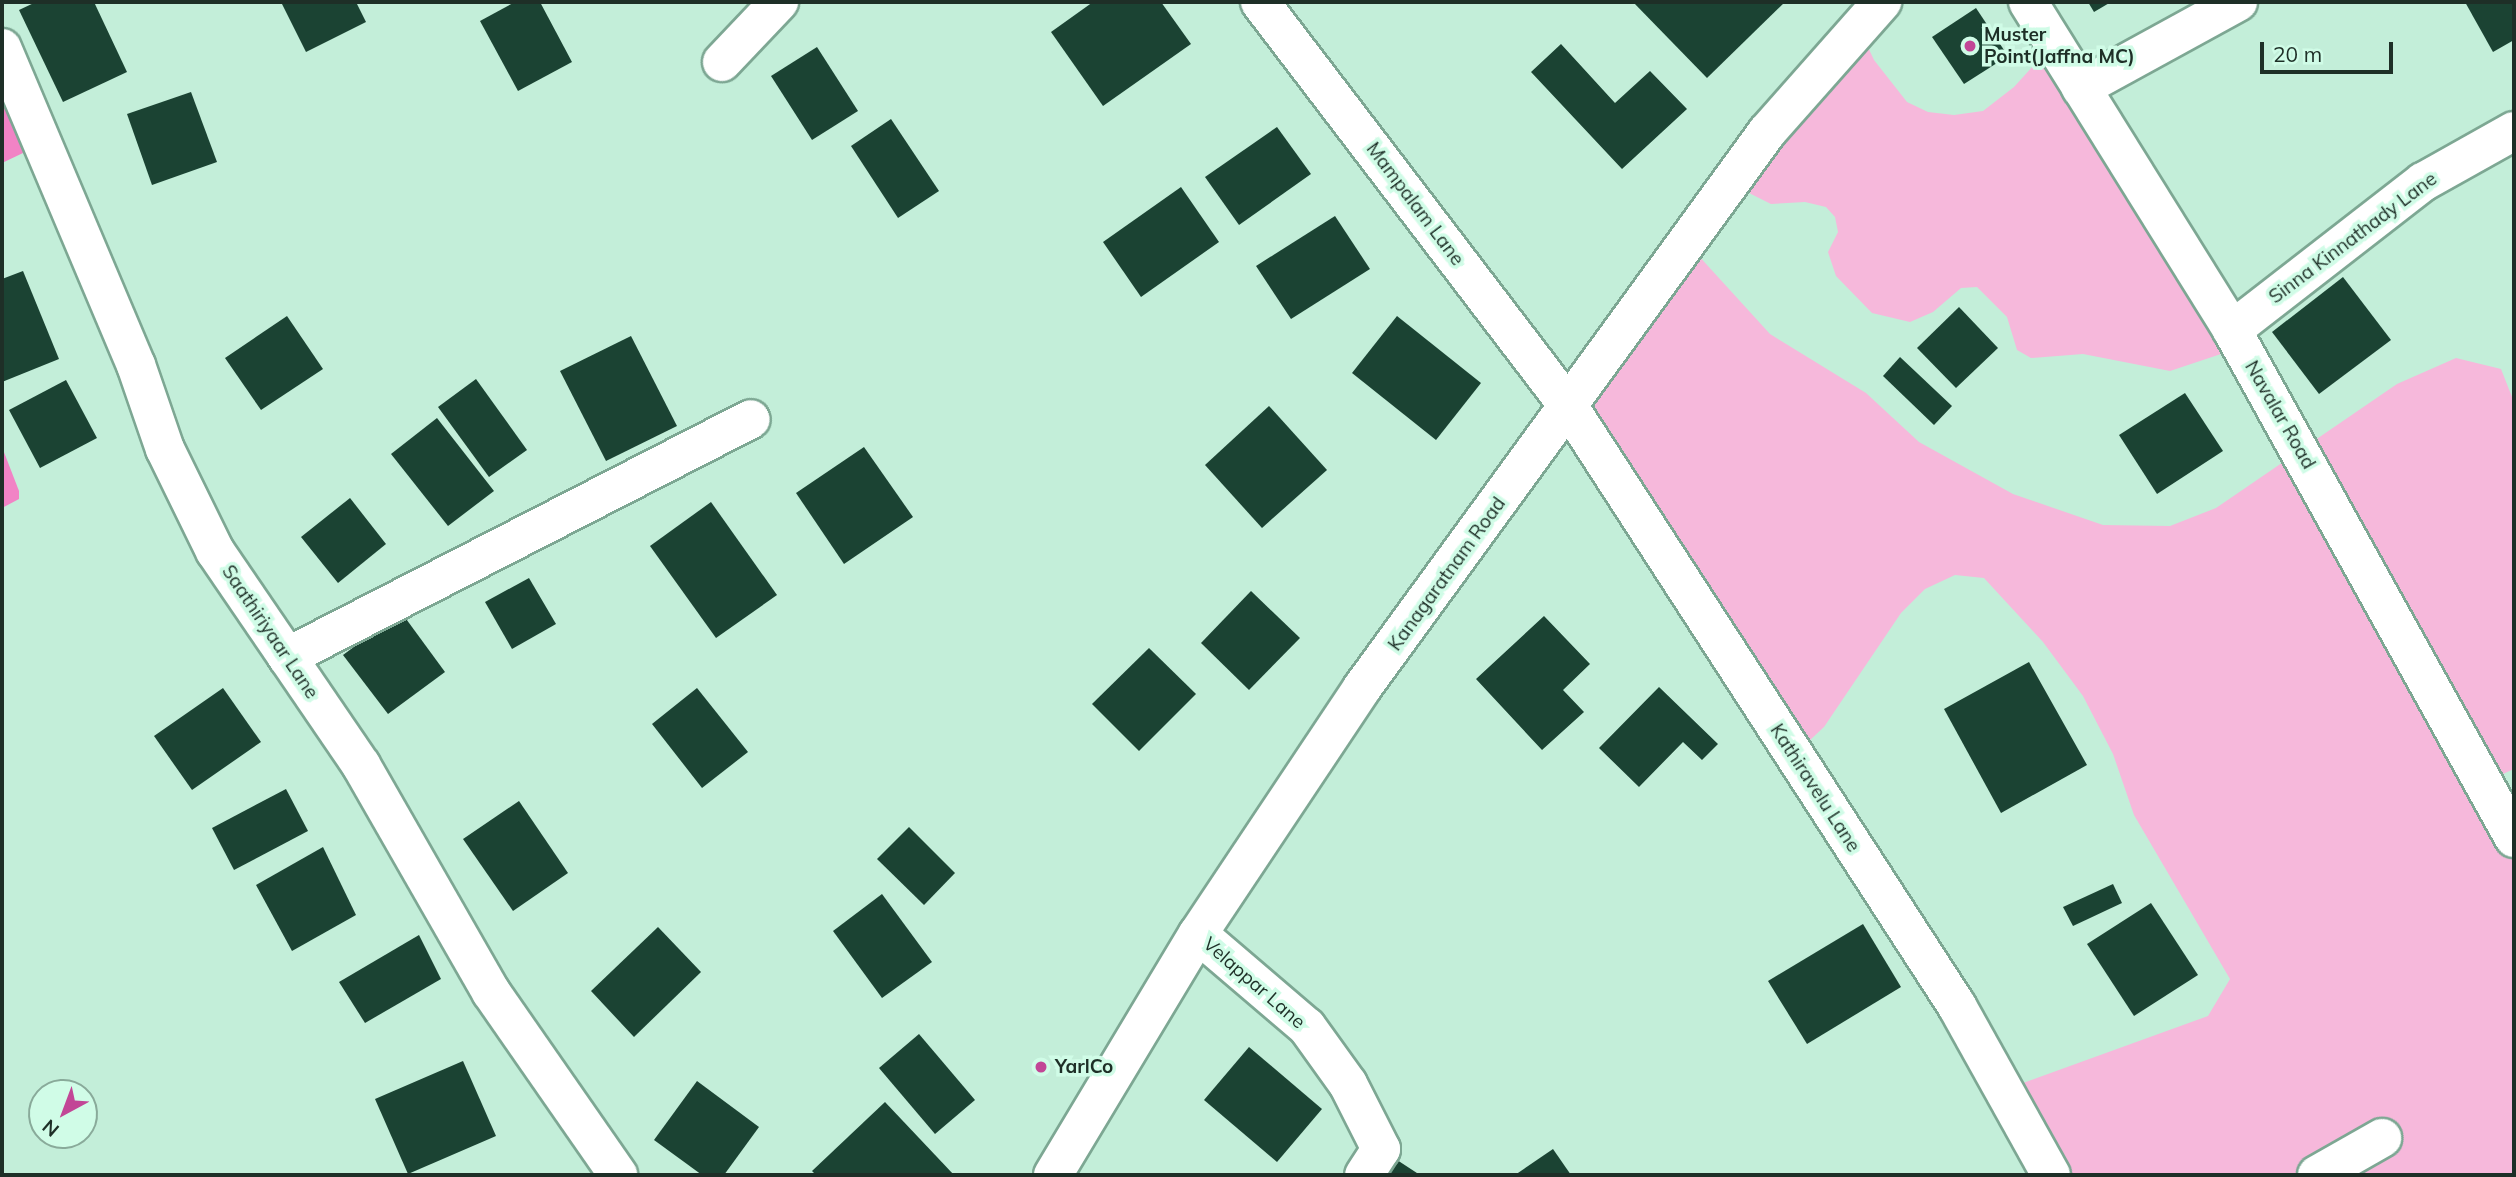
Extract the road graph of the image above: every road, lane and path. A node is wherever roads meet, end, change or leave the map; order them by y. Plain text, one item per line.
1 (779, 2) edge
2 (1260, 2) edge
3 (1882, 2) edge
4 (2028, 2) edge
5 (2238, 2) edge
6 (2, 48) edge
7 (722, 62) dead end
8 (2081, 88) junction
9 (2514, 131) edge
10 (2232, 331) junction
11 (1569, 407) junction
12 (751, 418) dead end
13 (287, 657) junction
14 (2514, 838) edge
15 (1198, 933) junction
16 (2382, 1139) dead end
17 (618, 1175) edge
18 (1053, 1175) edge
19 (1364, 1175) edge
20 (2051, 1175) edge
21 (2317, 1175) edge

1 - 7 street
2 - 11 street, Mampalam Lane
3 - 11 street, Kanagaratnam Road
4 - 8 street, Navalar Road
5 - 8 street
6 - 13 street, Saathiriyaar Lane
8 - 10 street, Navalar Road
9 - 10 street, Sinna Kinnathady Lane
10 - 14 street, Navalar Road
11 - 15 street, Kanagaratnam Road
11 - 20 street, Kathiravelu Lane
12 - 13 street
13 - 17 street, Saathiriyaar Lane
15 - 18 street, Kanagaratnam Road
15 - 19 street, Velappar Lane
16 - 21 street

